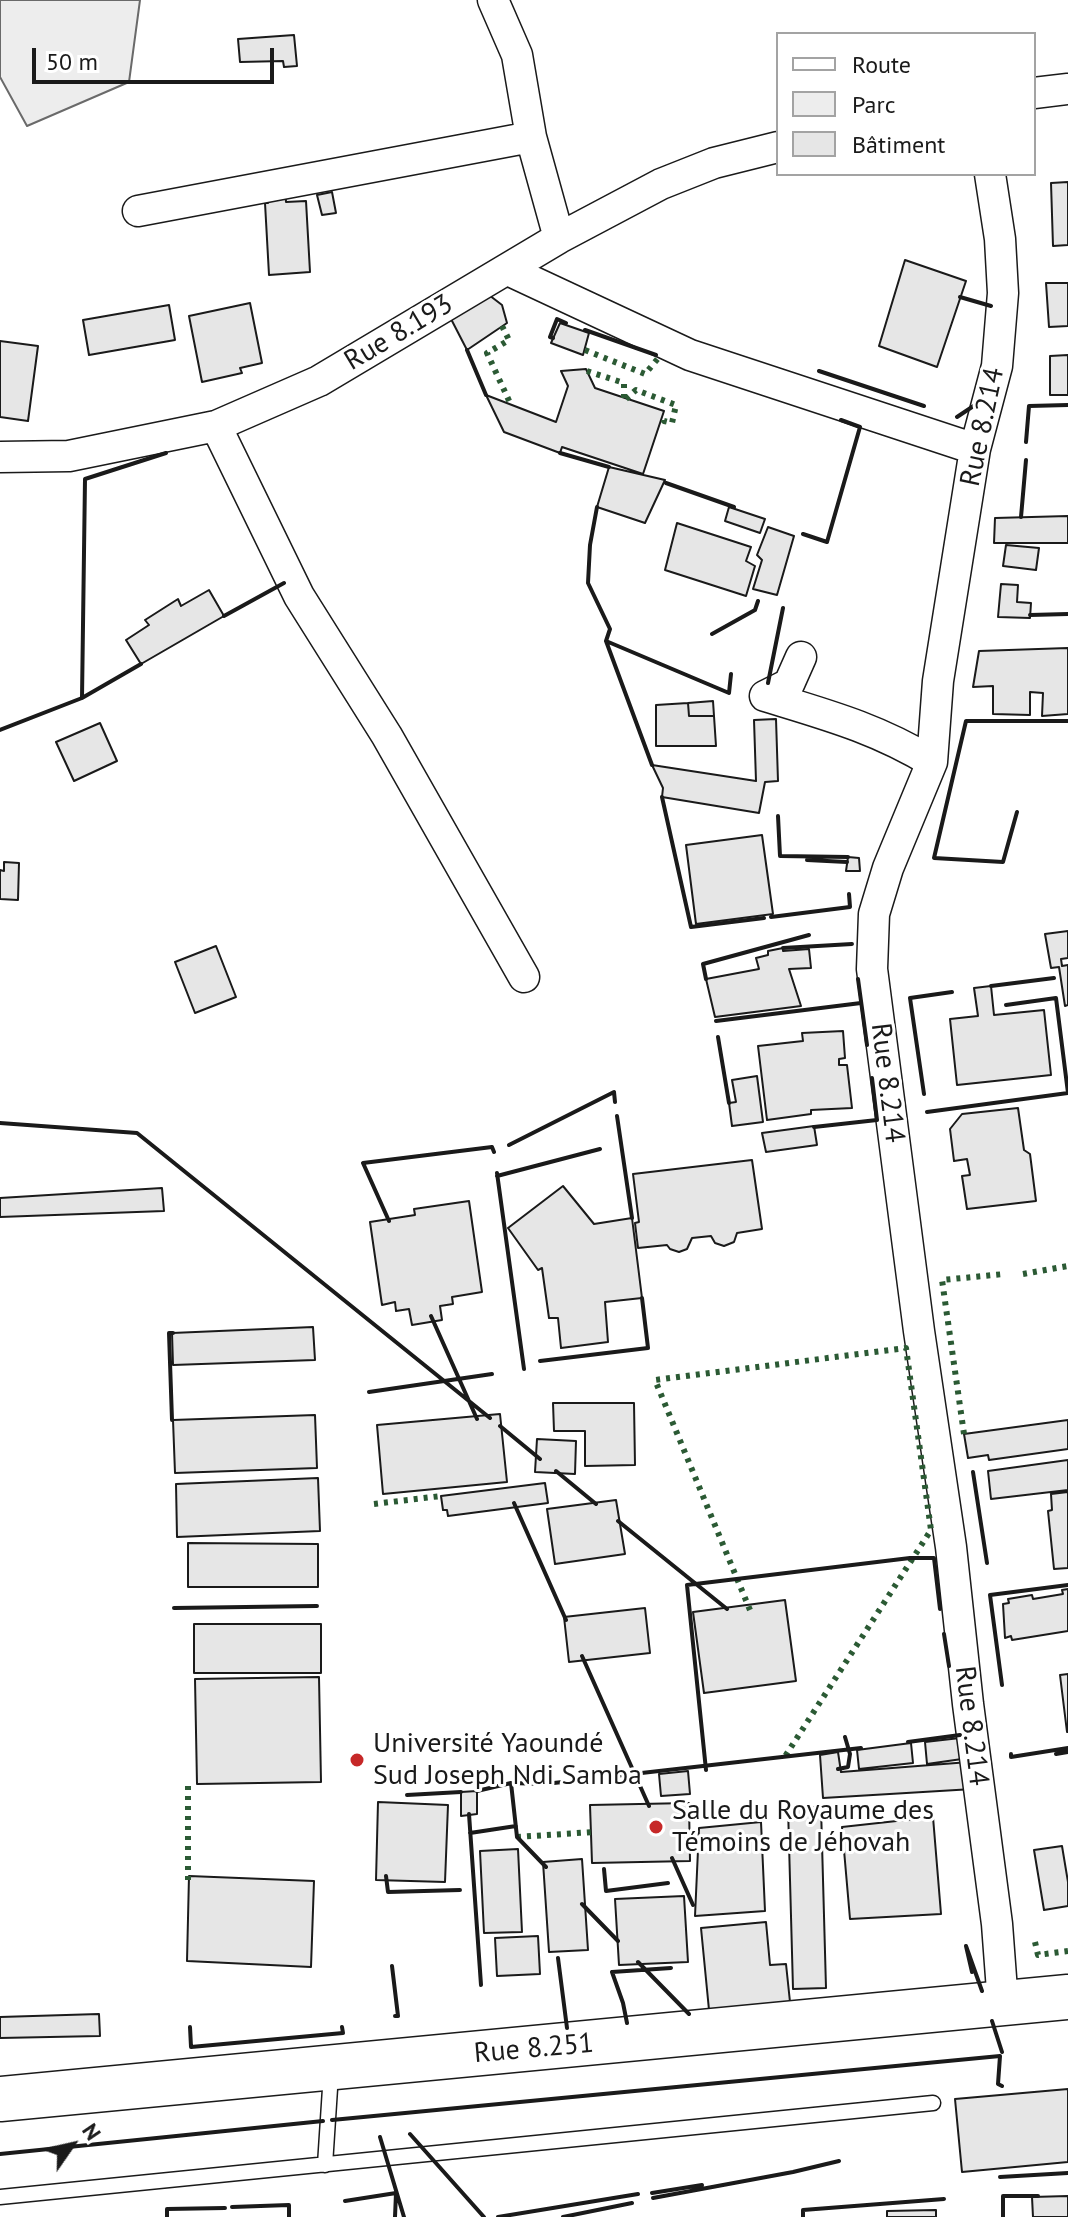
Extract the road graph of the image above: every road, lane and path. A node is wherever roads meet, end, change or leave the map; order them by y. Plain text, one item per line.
1 (493, 0) edge
2 (1068, 89) edge
3 (1036, 93) edge
4 (531, 137) junction
5 (776, 148) edge
6 (990, 176) edge
7 (138, 211) dead end
8 (559, 238) junction
9 (508, 270) junction
10 (216, 426) junction
11 (975, 449) junction
12 (0, 457) edge
13 (801, 657) dead end
14 (932, 762) junction
15 (524, 977) dead end
16 (1068, 1997) edge
17 (1003, 2004) junction
18 (332, 2069) junction
19 (0, 2099) edge
20 (933, 2103) dead end
21 (325, 2165) junction
22 (0, 2197) edge

1 - 4 street
2 - 3 street
4 - 7 street
4 - 8 street
5 - 8 street, Rue 8.193
6 - 11 street, Rue 8.214
8 - 9 street, Rue 8.193
9 - 10 street, Rue 8.193
9 - 11 street
10 - 12 street, Rue 8.193
10 - 15 street
11 - 14 street, Rue 8.214
13 - 14 street
14 - 17 street, Rue 8.214
16 - 17 highway, Rue 8.251
17 - 18 highway, Rue 8.251
18 - 19 highway, Rue 8.251
18 - 21 lane
20 - 21 lane
21 - 22 lane

